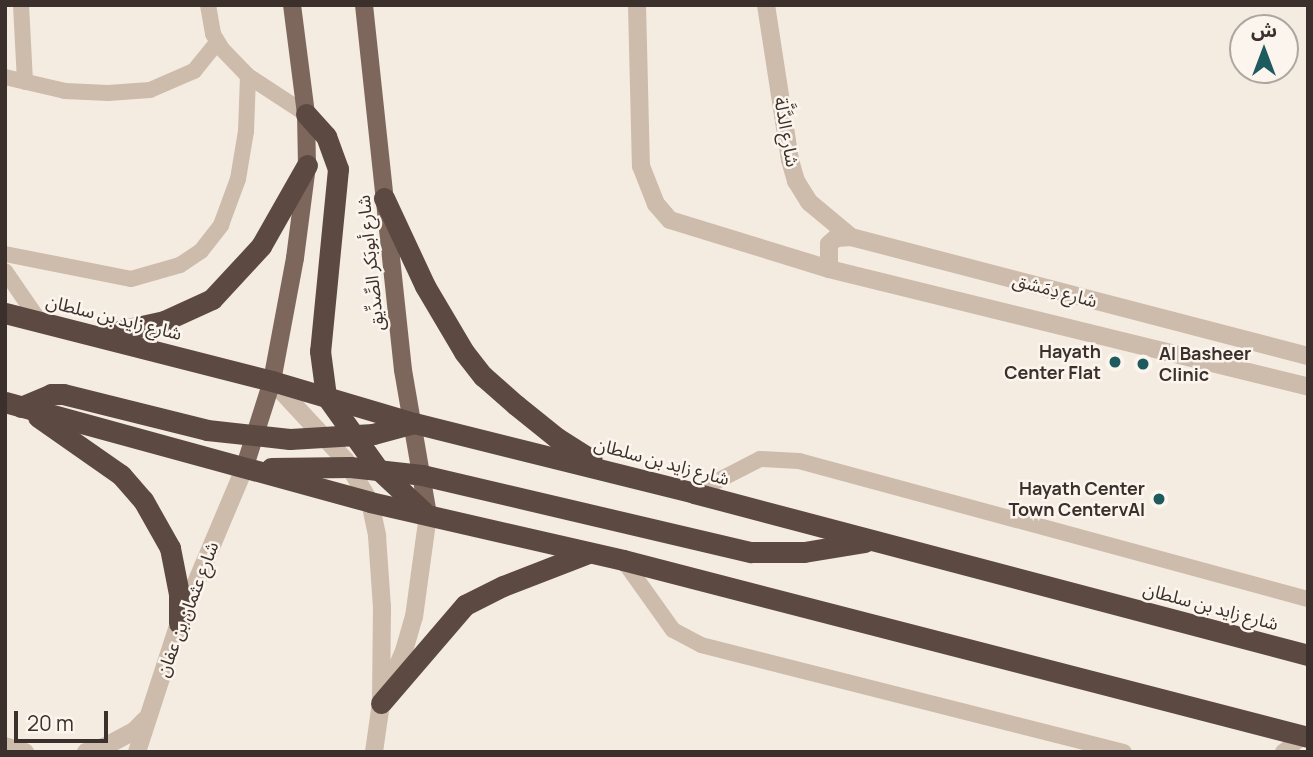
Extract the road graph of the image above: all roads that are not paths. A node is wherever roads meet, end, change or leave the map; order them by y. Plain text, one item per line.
1 (21, 5) edge
2 (208, 5) edge
3 (292, 5) edge
4 (364, 5) edge
5 (638, 5) edge
6 (766, 5) edge
7 (217, 43) junction
8 (248, 76) junction
9 (5, 77) edge
10 (26, 82) junction
11 (306, 114) junction
12 (307, 165) junction
13 (384, 198) junction
14 (851, 237) junction
15 (5, 254) edge
16 (829, 269) junction
17 (5, 271) edge
18 (5, 313) edge
19 (40, 322) junction
20 (95, 336) junction
21 (1308, 356) edge
22 (272, 381) junction
23 (1308, 387) edge
24 (326, 396) junction
25 (13, 404) edge
26 (414, 424) junction
27 (352, 436) junction
28 (255, 437) junction
29 (327, 438) junction
30 (350, 467) junction
31 (244, 469) junction
32 (378, 469) junction
33 (608, 471) junction
34 (422, 475) junction
35 (694, 493) junction
36 (370, 502) junction
37 (428, 515) junction
38 (873, 540) junction
39 (588, 553) junction
40 (623, 560) junction
41 (1308, 599) edge
42 (179, 623) junction
43 (1308, 655) edge
44 (381, 703) junction
45 (145, 720) junction
46 (1306, 737) edge
47 (5, 746) edge
48 (24, 752) edge
49 (86, 752) edge
50 (137, 752) edge
51 (374, 752) edge
52 (1124, 752) edge
53 (1283, 752) edge

1 - 10 lane
2 - 7 lane
3 - 11 main road
4 - 13 main road, شارع أبوبَكر الصِّدِّيق
5 - 16 street, شارع دِمَشق
6 - 14 street, شارع الدَّلَّة
7 - 8 lane
7 - 10 lane
8 - 11 lane
8 - 15 lane
9 - 10 lane
11 - 12 main road
11 - 24 highway
12 - 20 highway
12 - 22 main road
13 - 26 main road, شارع أبوبَكر الصِّدِّيق
13 - 33 highway
14 - 16 street
14 - 21 street, شارع دِمَشق
16 - 23 street, شارع دِمَشق
17 - 19 lane
18 - 19 highway, شارع زايد بن سلطان
19 - 20 highway, شارع زايد بن سلطان
20 - 22 highway, شارع زايد بن سلطان
22 - 24 highway, شارع زايد بن سلطان
22 - 28 main road
22 - 29 street
24 - 26 highway, شارع زايد بن سلطان
24 - 27 highway
25 - 28 highway
25 - 31 highway
25 - 42 highway
26 - 27 highway
26 - 33 highway, شارع زايد بن سلطان
26 - 34 main road, شارع أبوبَكر الصِّدِّيق
27 - 29 highway
27 - 32 highway
28 - 29 highway
28 - 31 main road
29 - 30 street
30 - 31 highway
30 - 32 highway
30 - 36 street
31 - 36 highway
31 - 42 street, شارع عثمان بن عفان
32 - 34 highway
32 - 37 highway
33 - 35 highway, شارع زايد بن سلطان
34 - 37 main road, شارع أبوبَكر الصِّدِّيق
34 - 38 highway
35 - 38 highway, شارع زايد بن سلطان
35 - 41 lane
36 - 37 highway
36 - 44 street
37 - 39 highway
37 - 44 street
38 - 43 highway, شارع زايد بن سلطان
39 - 40 highway
39 - 44 highway
40 - 46 highway
40 - 52 lane
42 - 45 street, شارع عثمان بن عفان
44 - 51 street
45 - 49 street
45 - 50 street, شارع عثمان بن عفان
46 - 53 lane
47 - 48 street

